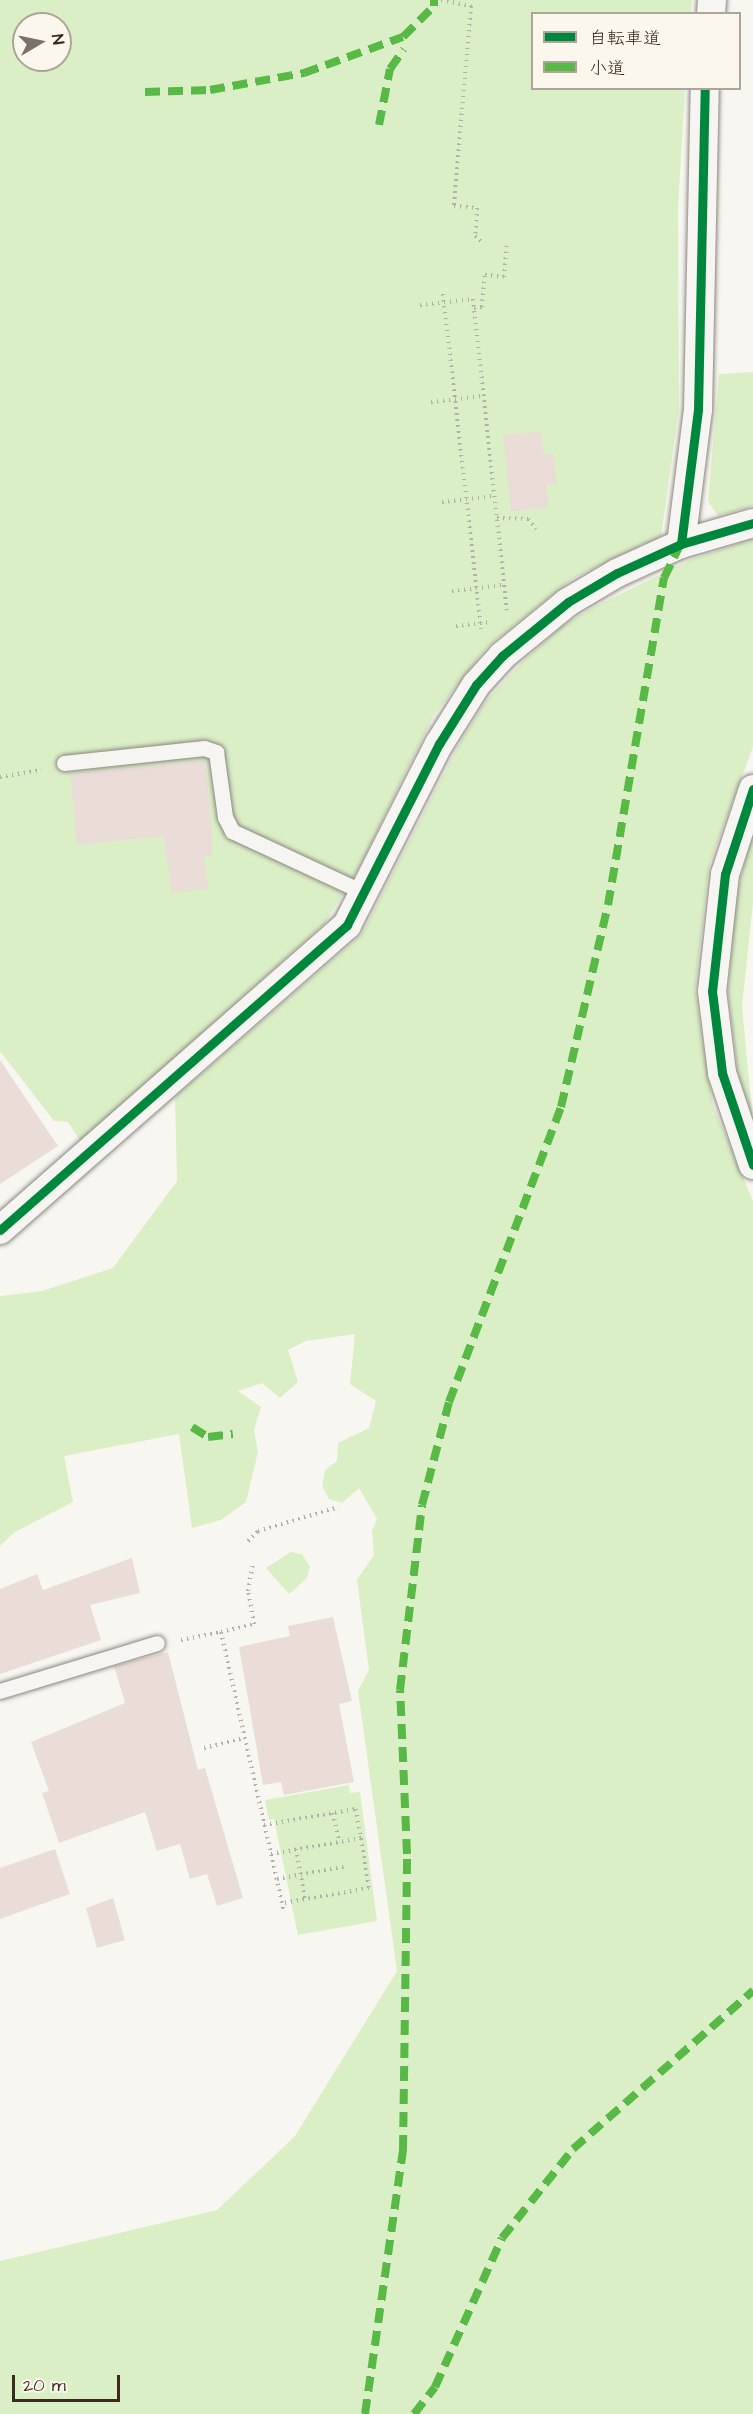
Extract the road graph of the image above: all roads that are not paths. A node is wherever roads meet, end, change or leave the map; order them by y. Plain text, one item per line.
1 (705, 90) edge
2 (753, 523) edge
3 (681, 544) junction
4 (64, 763) road end
5 (753, 789) edge
6 (365, 893) junction
7 (753, 1165) edge
8 (0, 1230) edge
9 (164, 1643) road end
10 (0, 1690) edge

1 - 3 street
2 - 3 street
3 - 6 street
4 - 6 lane
5 - 7 street
6 - 8 street
9 - 10 lane

